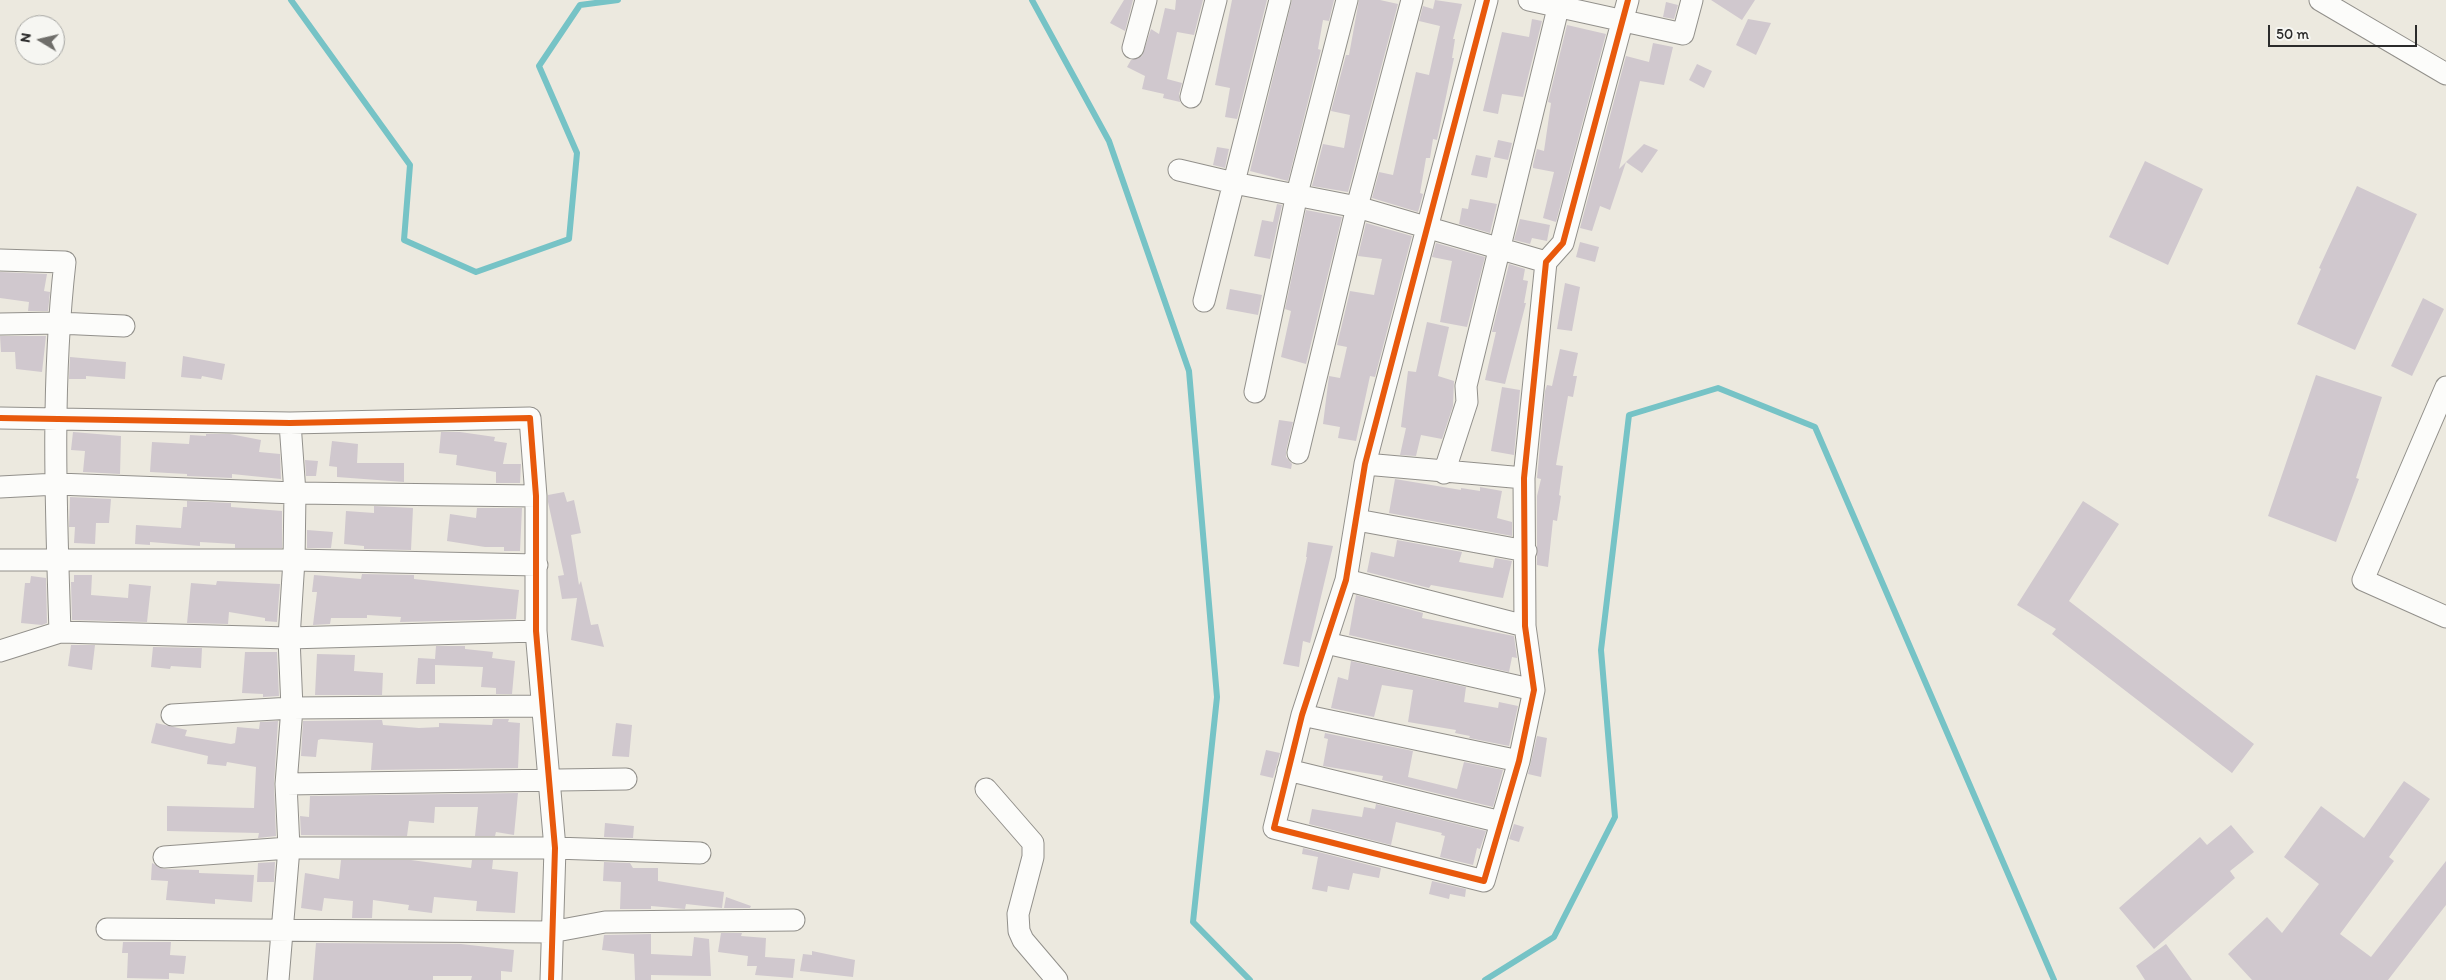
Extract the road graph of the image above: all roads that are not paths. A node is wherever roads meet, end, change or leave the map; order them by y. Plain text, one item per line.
1 (1146, 0) edge
2 (1216, 0) edge
3 (1280, 0) edge
4 (1347, 0) edge
5 (1412, 0) edge
6 (1487, 0) edge
7 (1529, 0) edge
8 (1628, 0) edge
9 (1692, 0) edge
10 (2320, 0) edge
11 (1559, 4) edge
12 (1622, 21) junction
13 (1134, 48) dead end
14 (2446, 74) edge
15 (1191, 97) dead end
16 (1179, 170) dead end
17 (1234, 183) junction
18 (1297, 194) junction
19 (1357, 207) junction
20 (1427, 226) junction
21 (1499, 247) junction
22 (0, 260) edge
23 (1546, 262) junction
24 (1204, 301) dead end
25 (58, 323) junction
26 (0, 324) edge
27 (124, 326) dead end
28 (2446, 387) edge
29 (1255, 392) dead end
30 (0, 418) edge
31 (55, 419) junction
32 (290, 423) junction
33 (1298, 453) dead end
34 (1365, 464) junction
35 (1444, 473) junction
36 (1524, 478) junction
37 (57, 484) junction
38 (0, 487) edge
39 (295, 493) junction
40 (536, 496) junction
41 (1357, 520) junction
42 (1526, 551) junction
43 (0, 560) edge
44 (58, 560) junction
45 (294, 560) junction
46 (537, 566) junction
47 (1346, 580) junction
48 (2446, 617) edge
49 (1526, 626) junction
50 (536, 631) junction
51 (60, 632) junction
52 (290, 638) junction
53 (1326, 643) junction
54 (0, 651) edge
55 (1534, 690) junction
56 (542, 706) junction
57 (292, 708) junction
58 (172, 715) dead end
59 (1302, 715) junction
60 (1519, 761) junction
61 (1288, 770) junction
62 (626, 779) dead end
63 (551, 781) junction
64 (286, 784) junction
65 (986, 789) dead end
66 (1501, 822) junction
67 (289, 848) junction
68 (555, 848) junction
69 (700, 853) dead end
70 (164, 857) dead end
71 (794, 920) dead end
72 (107, 929) dead end
73 (282, 931) junction
74 (552, 932) junction
75 (278, 980) edge
76 (551, 980) edge
77 (1057, 980) edge

1 - 13 street
2 - 15 street
3 - 17 street
4 - 18 street
5 - 19 street
6 - 20 street
7 - 11 street
8 - 12 street
9 - 12 street
10 - 14 street
11 - 12 street
11 - 21 street
12 - 23 street
16 - 17 street
17 - 18 street
17 - 24 street
18 - 19 street
18 - 29 street
19 - 20 street
19 - 33 street
20 - 21 street
20 - 34 street
21 - 23 street
21 - 35 street
22 - 25 street
23 - 36 street
25 - 26 street
25 - 27 street
25 - 31 street
28 - 48 street
30 - 31 street
31 - 32 street
31 - 37 street
32 - 39 street
32 - 40 street
34 - 35 street
34 - 41 street
35 - 36 street
36 - 42 street
37 - 38 street
37 - 39 street
37 - 44 street
39 - 40 street
39 - 45 street
40 - 46 street
41 - 42 street
41 - 47 street
42 - 49 street
43 - 44 street
44 - 45 street
44 - 51 street
45 - 46 street
45 - 52 street
46 - 50 street
47 - 49 street
47 - 53 street
49 - 55 street
50 - 52 street
50 - 56 street
51 - 52 street
51 - 54 street
52 - 57 street
53 - 55 street
53 - 59 street
55 - 60 street
56 - 57 street
56 - 63 street
57 - 58 street
57 - 64 street
59 - 60 street
59 - 61 street
60 - 66 street
61 - 66 street
61 - 66 street
62 - 63 street
63 - 64 street
63 - 68 street
64 - 67 street
65 - 77 street
67 - 68 street
67 - 70 street
67 - 73 street
68 - 69 street
68 - 74 street
71 - 74 street
72 - 73 street
73 - 74 street
73 - 75 street
74 - 76 street

